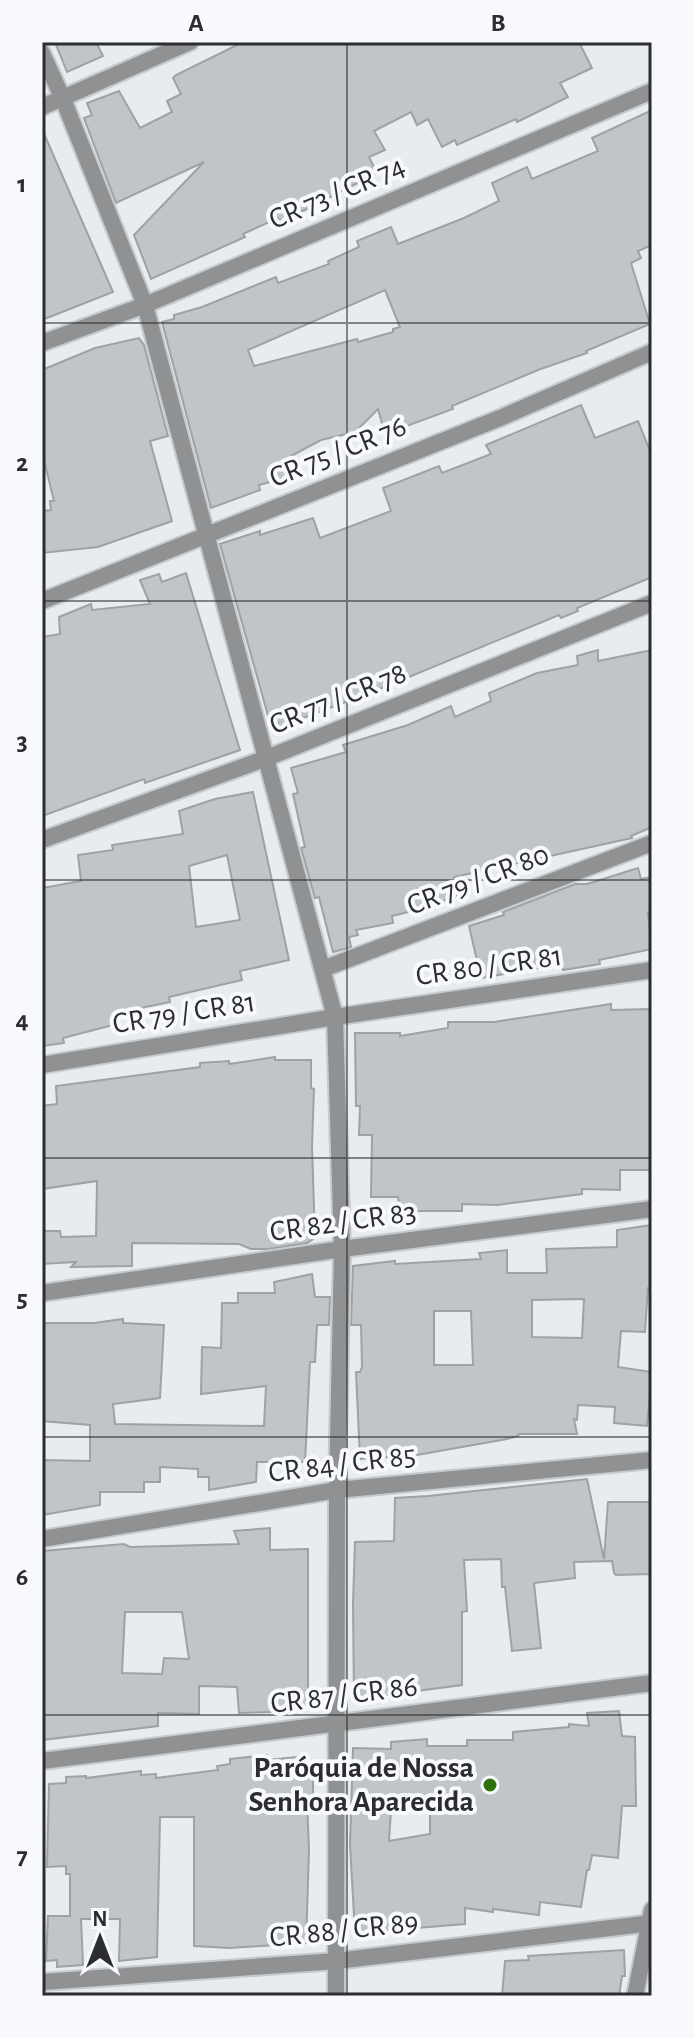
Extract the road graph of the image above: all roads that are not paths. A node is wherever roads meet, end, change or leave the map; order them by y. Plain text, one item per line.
1 (190, 42) edge
2 (42, 53) edge
3 (652, 91) edge
4 (63, 99) junction
5 (42, 107) edge
6 (145, 305) junction
7 (42, 343) edge
8 (652, 352) edge
9 (205, 535) junction
10 (42, 601) edge
11 (652, 603) edge
12 (267, 758) junction
13 (42, 840) edge
14 (652, 843) edge
15 (323, 969) junction
16 (652, 970) edge
17 (335, 1017) junction
18 (42, 1065) edge
19 (652, 1209) edge
20 (342, 1249) junction
21 (42, 1293) edge
22 (652, 1460) edge
23 (337, 1490) junction
24 (42, 1539) edge
25 (652, 1683) edge
26 (336, 1724) junction
27 (42, 1761) edge
28 (651, 1919) edge
29 (336, 1961) junction
30 (42, 1982) edge
31 (336, 1996) edge
32 (635, 1996) edge

1 - 4 street
2 - 4 street
3 - 6 street, CR 73 / CR 74
4 - 5 street
4 - 6 street
6 - 7 street, CR 73 / CR 74
6 - 9 street
8 - 9 street, CR 75 / CR 76
9 - 10 street, CR 75 / CR 76
9 - 12 street
11 - 12 street, CR 77 / CR 78
12 - 13 street, CR 77 / CR 78
12 - 15 street
14 - 15 street, CR 79 / CR 80
15 - 17 street
16 - 17 street, CR 80 / CR 81
17 - 18 street, CR 79 / CR 81
17 - 20 street
19 - 20 street, CR 82 / CR 83
20 - 21 street, CR 82 / CR 83
20 - 23 street
22 - 23 street, CR 84 / CR 85
23 - 24 street, CR 84 / CR 85
23 - 26 street
25 - 26 street, CR 87 / CR 86
26 - 27 street, CR 87 / CR 86
26 - 29 street
28 - 29 street, CR 88 / CR 89
28 - 32 street
29 - 30 street, CR 88 / CR 89
29 - 31 street

